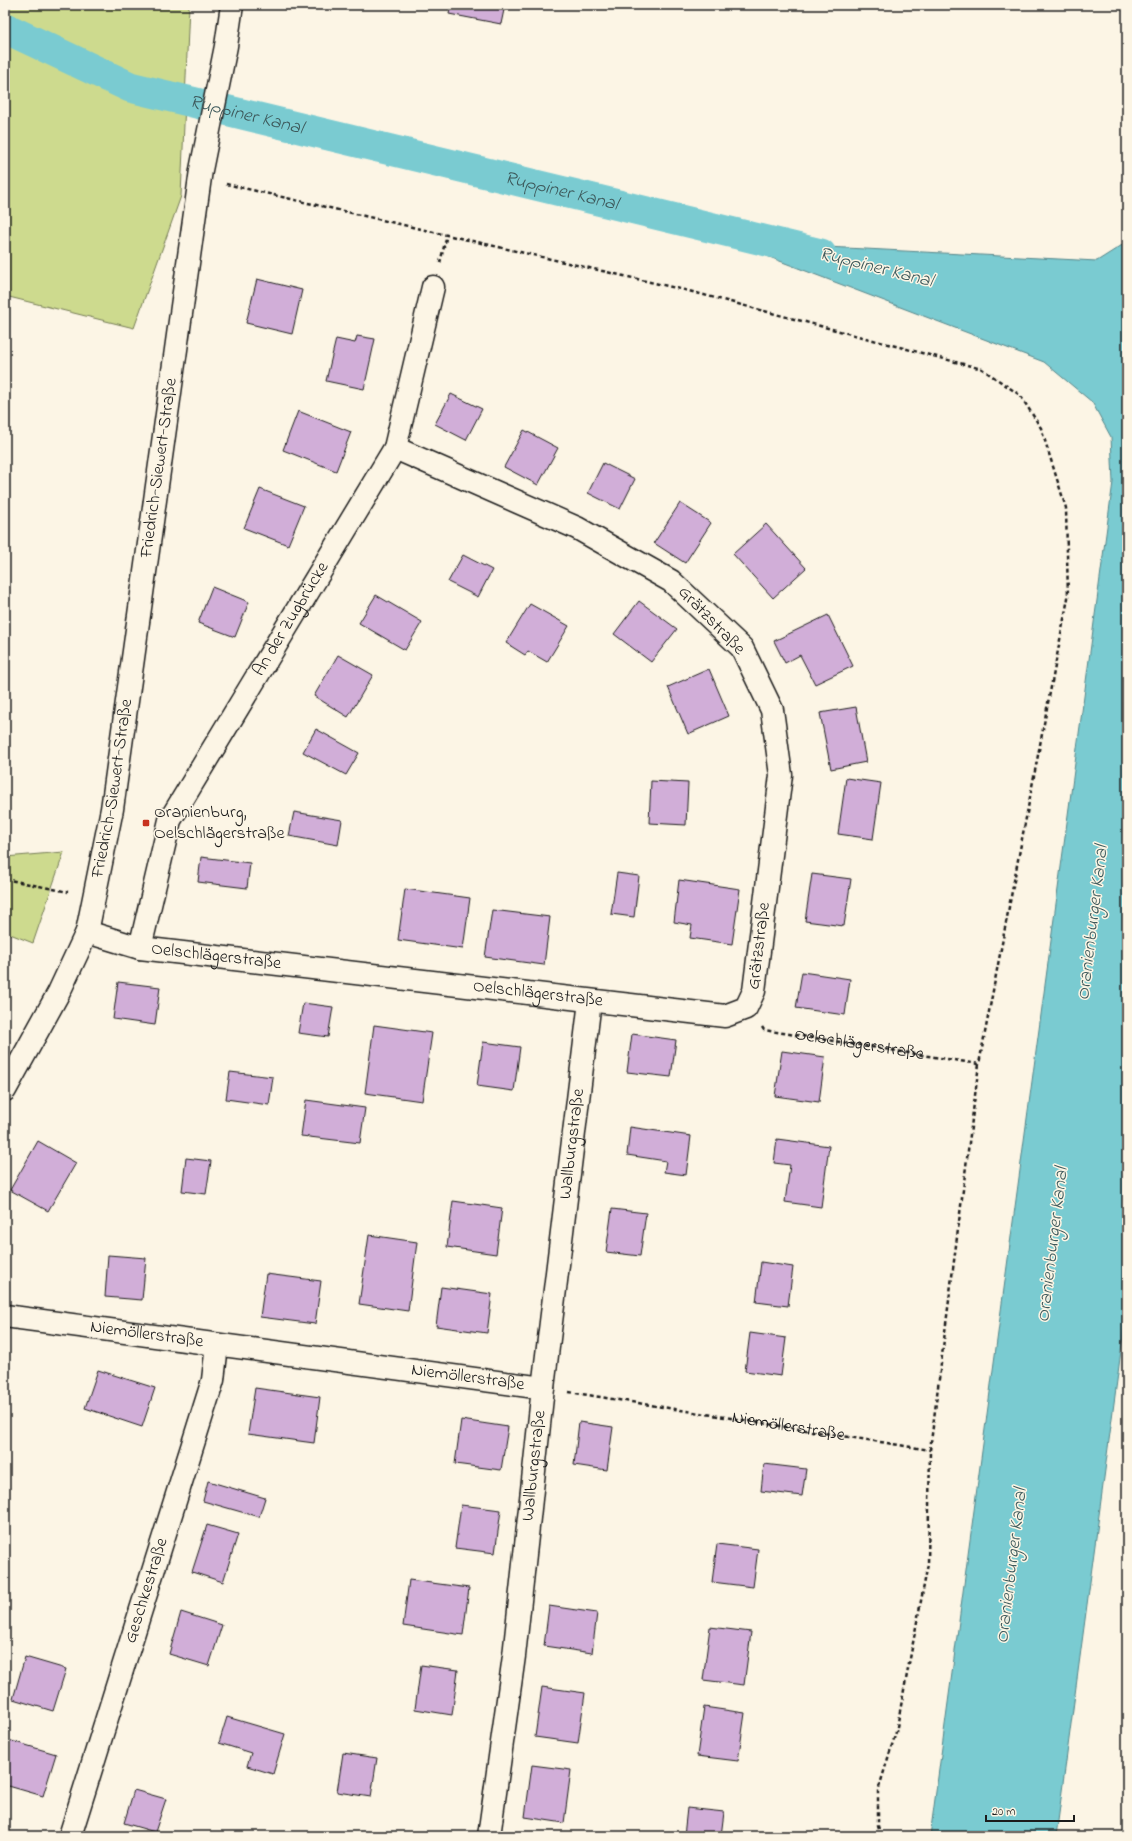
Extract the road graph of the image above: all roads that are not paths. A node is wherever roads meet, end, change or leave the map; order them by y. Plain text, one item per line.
1 (232, 5) edge
2 (434, 287) dead end
3 (395, 448) junction
4 (87, 932) junction
5 (140, 948) junction
6 (590, 1001) junction
7 (746, 1008) joint
8 (5, 1090) edge
9 (5, 1316) edge
10 (217, 1345) junction
11 (543, 1388) junction
12 (70, 1836) edge
13 (489, 1836) edge

1 - 4 street, Friedrich-Siewert-Straße
2 - 3 street, An der Zugbrücke
3 - 5 street, An der Zugbrücke
3 - 7 street, Grätzstraße
4 - 5 street, Oelschlägerstraße
4 - 8 street, Friedrich-Siewert-Straße
5 - 6 street, Oelschlägerstraße
6 - 7 street, Oelschlägerstraße
6 - 11 street, Wallburgstraße
9 - 10 street, Niemöllerstraße
10 - 11 street, Niemöllerstraße
10 - 12 street, Geschkestraße
11 - 13 street, Wallburgstraße

